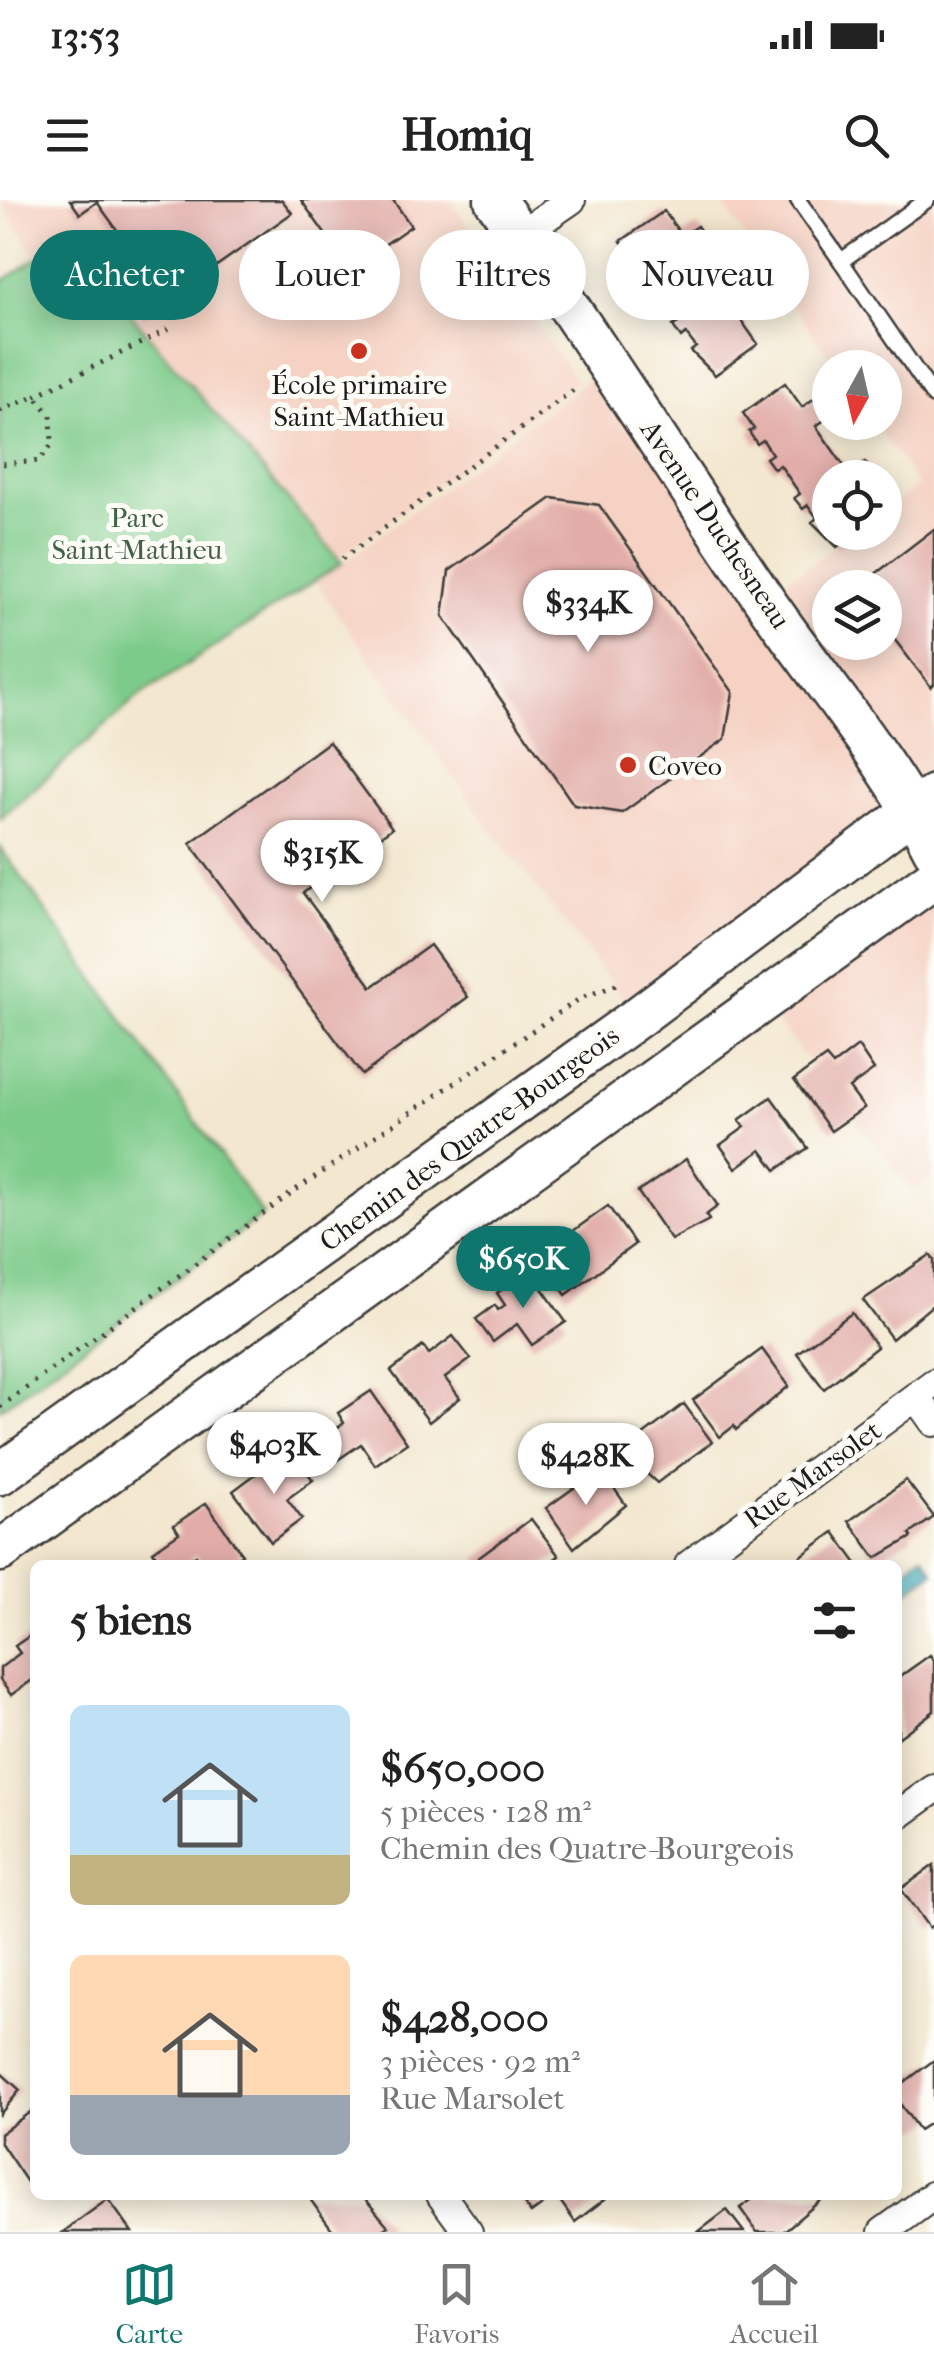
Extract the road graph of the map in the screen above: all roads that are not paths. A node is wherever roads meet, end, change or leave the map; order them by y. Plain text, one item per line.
1 (495, 200) edge
2 (571, 200) edge
3 (798, 200) edge
4 (926, 200) edge
5 (516, 230) edge
6 (527, 230) edge
7 (842, 261) junction
8 (580, 320) edge
9 (934, 398) edge
10 (923, 802) edge
11 (934, 850) edge
12 (934, 878) edge
13 (925, 1390) edge
14 (934, 1422) edge
15 (0, 1474) edge
16 (0, 1552) edge
17 (696, 1560) edge
18 (934, 1789) edge
19 (902, 1812) edge
20 (934, 2194) edge
21 (445, 2200) edge
22 (468, 2232) edge
23 (883, 2232) edge

1 - 5 main road, Avenue Duchesneau
2 - 6 street
3 - 7 lane
4 - 7 lane
7 - 9 lane
8 - 10 main road, Avenue Duchesneau
10 - 11 main road, Avenue Duchesneau
10 - 15 main road, Chemin des Quatre-Bourgeois
12 - 16 main road
13 - 14 street
13 - 17 street, Rue Marsolet
18 - 19 street
20 - 23 street
21 - 22 street

